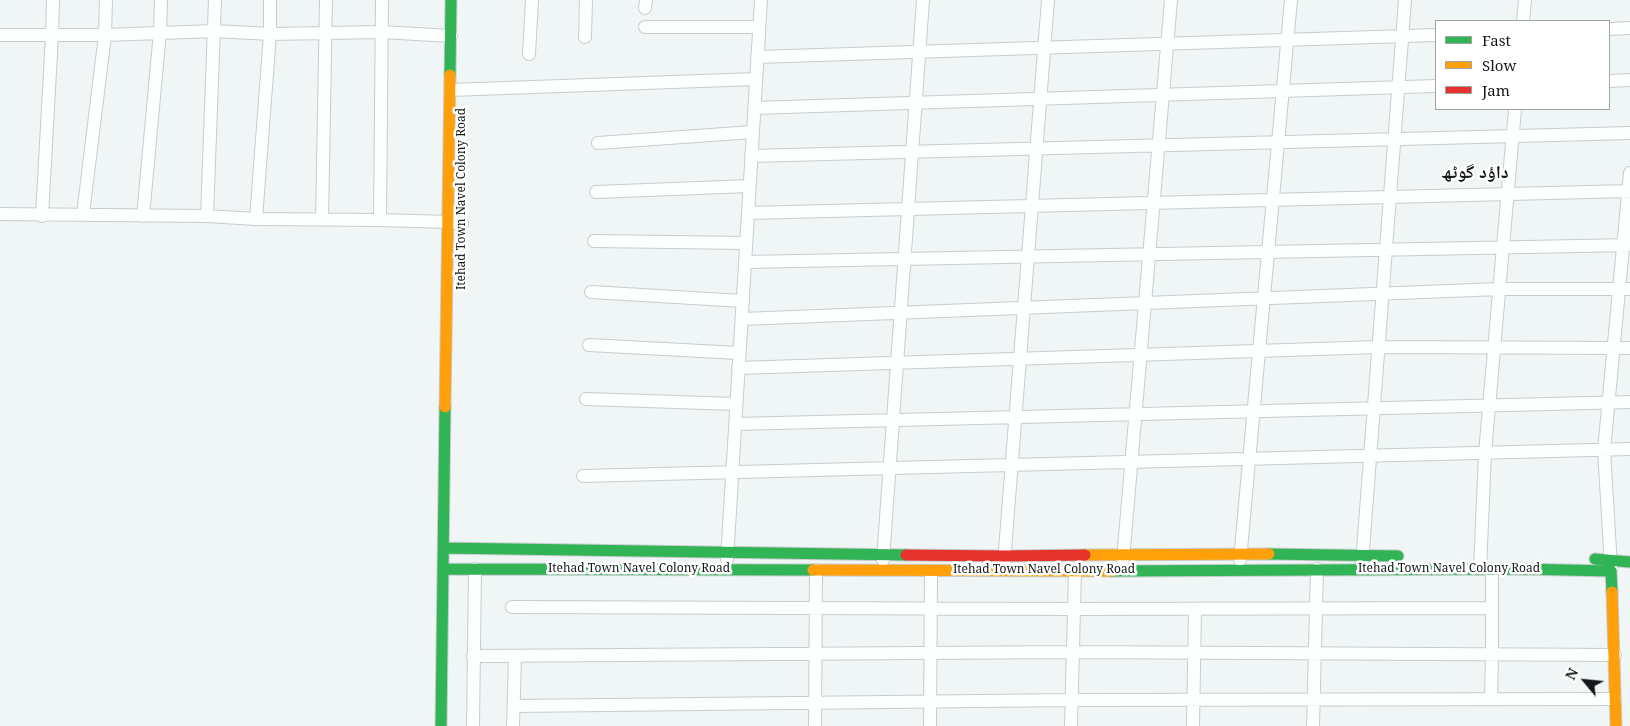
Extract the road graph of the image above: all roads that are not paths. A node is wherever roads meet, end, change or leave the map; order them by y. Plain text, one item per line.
1 (53, 0) edge
2 (106, 0) edge
3 (161, 0) edge
4 (215, 0) edge
5 (270, 0) edge
6 (326, 0) edge
7 (382, 0) edge
8 (451, 0) edge
9 (532, 0) edge
10 (586, 0) edge
11 (761, 0) edge
12 (923, 0) edge
13 (1048, 0) edge
14 (1171, 0) edge
15 (1291, 0) edge
16 (1405, 0) edge
17 (1525, 0) edge
18 (1523, 20) edge
19 (759, 27) junction
20 (645, 28) dead end
21 (1630, 28) edge
22 (1610, 29) edge
23 (215, 31) junction
24 (160, 32) junction
25 (382, 32) junction
26 (326, 33) junction
27 (270, 34) junction
28 (0, 35) edge
29 (52, 35) junction
30 (105, 35) junction
31 (1435, 35) edge
32 (450, 36) junction
33 (1402, 36) junction
34 (585, 37) dead end
35 (1287, 40) junction
36 (1167, 44) junction
37 (1045, 48) junction
38 (919, 52) junction
39 (529, 54) dead end
40 (757, 58) junction
41 (756, 79) junction
42 (1630, 80) edge
43 (1610, 81) edge
44 (1435, 86) edge
45 (1398, 88) junction
46 (459, 90) junction
47 (1283, 91) junction
48 (1163, 95) junction
49 (1041, 99) junction
50 (916, 103) junction
51 (754, 108) junction
52 (1515, 110) edge
53 (753, 132) junction
54 (1630, 134) edge
55 (1513, 136) junction
56 (1394, 140) junction
57 (598, 142) dead end
58 (1278, 142) junction
59 (1158, 146) junction
60 (1037, 148) junction
61 (912, 152) junction
62 (751, 156) junction
63 (1630, 174) edge
64 (750, 186) junction
65 (1629, 191) edge
66 (596, 192) dead end
67 (1508, 194) junction
68 (1390, 197) junction
69 (1273, 200) junction
70 (1154, 203) junction
71 (1032, 206) junction
72 (908, 209) junction
73 (748, 213) junction
74 (0, 214) edge
75 (83, 214) junction
76 (42, 216) junction
77 (144, 216) junction
78 (207, 216) junction
79 (256, 219) junction
80 (322, 220) junction
81 (380, 220) junction
82 (449, 222) junction
83 (462, 224) dead end
84 (594, 241) dead end
85 (746, 242) junction
86 (1627, 245) edge
87 (1503, 247) junction
88 (1386, 250) junction
89 (1268, 252) junction
90 (1149, 254) junction
91 (1028, 257) junction
92 (905, 259) junction
93 (745, 262) junction
94 (1499, 289) junction
95 (1625, 289) edge
96 (591, 292) dead end
97 (1382, 293) junction
98 (1264, 298) junction
99 (742, 301) junction
100 (1145, 302) junction
101 (1024, 308) junction
102 (901, 312) junction
103 (742, 319) junction
104 (589, 345) dead end
105 (1378, 347) junction
106 (1494, 348) junction
107 (1614, 348) junction
108 (1630, 348) edge
109 (1259, 351) junction
110 (739, 352) junction
111 (1141, 355) junction
112 (1020, 359) junction
113 (897, 363) junction
114 (738, 368) junction
115 (586, 399) dead end
116 (1608, 402) junction
117 (1630, 402) edge
118 (736, 404) junction
119 (1489, 405) junction
120 (1374, 408) junction
121 (1254, 411) junction
122 (1136, 414) junction
123 (1016, 417) junction
124 (893, 420) junction
125 (735, 424) junction
126 (1630, 449) edge
127 (1604, 450) junction
128 (1485, 453) junction
129 (1370, 456) junction
130 (1249, 459) junction
131 (1132, 462) junction
132 (1012, 465) junction
133 (890, 468) junction
134 (732, 472) junction
135 (583, 476) dead end
136 (457, 544) junction
137 (444, 548) junction
138 (728, 552) junction
139 (884, 553) junction
140 (1241, 553) junction
141 (1124, 554) junction
142 (1005, 556) junction
143 (1362, 556) junction
144 (1412, 556) dead end
145 (1509, 558) dead end
146 (1483, 562) junction
147 (1630, 563) edge
148 (1612, 565) junction
149 (444, 568) junction
150 (475, 569) junction
151 (1318, 569) junction
152 (1361, 569) junction
153 (726, 570) junction
154 (816, 570) junction
155 (883, 570) junction
156 (1075, 570) junction
157 (1122, 570) junction
158 (1239, 570) junction
159 (931, 571) junction
160 (1004, 571) junction
161 (456, 574) junction
162 (512, 607) dead end
163 (816, 608) junction
164 (930, 608) junction
165 (1492, 608) junction
166 (1074, 609) junction
167 (1195, 609) junction
168 (1316, 609) junction
169 (1073, 652) junction
170 (930, 653) junction
171 (1195, 653) junction
172 (815, 654) junction
173 (1315, 654) junction
174 (1492, 655) junction
175 (1615, 655) junction
176 (473, 656) junction
177 (515, 656) junction
178 (1193, 699) junction
179 (1314, 699) junction
180 (1491, 699) junction
181 (1615, 699) junction
182 (1072, 700) junction
183 (930, 701) junction
184 (815, 702) junction
185 (514, 706) junction
186 (441, 726) edge
187 (472, 726) edge
188 (514, 726) edge
189 (815, 726) edge
190 (930, 726) edge
191 (1072, 726) edge
192 (1193, 726) edge
193 (1313, 726) edge
194 (1616, 726) edge

1 - 29 street
2 - 30 street
3 - 24 street
4 - 23 street
5 - 27 street
6 - 26 street
7 - 25 street
8 - 32 street, Itehad Town Navel Colony Road
9 - 39 street
10 - 34 street
11 - 19 street
12 - 38 street
13 - 37 street
14 - 36 street
15 - 35 street
16 - 33 street
17 - 18 street
19 - 20 street
19 - 40 street
21 - 22 street
23 - 24 street
23 - 27 street
23 - 78 street
24 - 30 street
24 - 77 street
25 - 26 street
25 - 32 street
25 - 81 street
26 - 27 street
26 - 80 street
27 - 79 street
28 - 29 street
29 - 30 street
29 - 76 street
30 - 75 street
31 - 33 street
32 - 46 street, Itehad Town Navel Colony Road
33 - 35 street
33 - 45 street
35 - 36 street
35 - 47 street
36 - 37 street
36 - 48 street
37 - 38 street
37 - 49 street
38 - 40 street
38 - 50 street
40 - 41 street
41 - 46 street
41 - 51 street
42 - 43 street
44 - 45 street
45 - 47 street
45 - 56 street
46 - 82 street, Itehad Town Navel Colony Road
47 - 48 street
47 - 58 street
48 - 49 street
48 - 59 street
49 - 50 street
49 - 60 street
50 - 51 street
50 - 61 street
51 - 53 street
52 - 55 street
53 - 57 street
53 - 62 street
54 - 55 street
55 - 56 street
55 - 67 street
56 - 58 street
56 - 68 street
58 - 59 street
58 - 69 street
59 - 60 street
59 - 70 street
60 - 61 street
60 - 71 street
61 - 62 street
61 - 72 street
62 - 64 street
63 - 65 street
64 - 66 street
64 - 73 street
65 - 67 street
65 - 86 street
67 - 68 street
67 - 87 street
68 - 69 street
68 - 88 street
69 - 70 street
69 - 89 street
70 - 71 street
70 - 90 street
71 - 72 street
71 - 91 street
72 - 73 street
72 - 92 street
73 - 85 street
74 - 76 street
75 - 76 street
75 - 77 street
77 - 78 street
78 - 79 street
79 - 80 street
80 - 81 street
81 - 82 street
82 - 83 street
82 - 137 street, Itehad Town Navel Colony Road
84 - 85 street
85 - 93 street
86 - 87 street
86 - 95 street
87 - 88 street
87 - 94 street
88 - 89 street
88 - 97 street
89 - 90 street
89 - 98 street
90 - 91 street
90 - 100 street
91 - 92 street
91 - 101 street
92 - 93 street
92 - 102 street
93 - 99 street
94 - 95 street
94 - 97 street
94 - 106 street
95 - 107 street
96 - 99 street
97 - 98 street
97 - 105 street
98 - 100 street
98 - 109 street
99 - 103 street
100 - 101 street
100 - 111 street
101 - 102 street
101 - 112 street
102 - 103 street
102 - 113 street
103 - 110 street
104 - 110 street
105 - 106 street
105 - 109 street
105 - 120 street
106 - 107 street
106 - 119 street
107 - 108 street
107 - 116 street
109 - 111 street
109 - 121 street
110 - 114 street
111 - 112 street
111 - 122 street
112 - 113 street
112 - 123 street
113 - 114 street
113 - 124 street
114 - 118 street
115 - 118 street
116 - 117 street
116 - 119 street
116 - 127 street
118 - 125 street
119 - 120 street
119 - 128 street
120 - 121 street
120 - 129 street
121 - 122 street
121 - 130 street
122 - 123 street
122 - 131 street
123 - 124 street
123 - 132 street
124 - 125 street
124 - 133 street
125 - 134 street
126 - 127 street
127 - 128 street
127 - 148 street
128 - 129 street
128 - 146 street
129 - 130 street
129 - 143 street
130 - 131 street
130 - 140 street
131 - 132 street
131 - 141 street
132 - 133 street
132 - 142 street
133 - 134 street
133 - 139 street
134 - 135 street
134 - 138 street
136 - 137 street, Itehad Town Navel Colony Road
136 - 138 street, Itehad Town Navel Colony Road
136 - 161 street
137 - 149 street, Itehad Town Navel Colony Road
138 - 139 street, Itehad Town Navel Colony Road
138 - 153 street
139 - 142 street, Itehad Town Navel Colony Road
139 - 155 street
140 - 141 street, Itehad Town Navel Colony Road
140 - 143 street, Itehad Town Navel Colony Road
140 - 158 street
141 - 142 street, Itehad Town Navel Colony Road
141 - 157 street
142 - 160 street
143 - 144 street, Itehad Town Navel Colony Road
143 - 152 street
145 - 148 street, Itehad Town Navel Colony Road
146 - 148 street, Itehad Town Navel Colony Road
146 - 152 street, Itehad Town Navel Colony Road
146 - 165 street
147 - 148 street, Itehad Town Navel Colony Road
148 - 175 street
149 - 161 street, Itehad Town Navel Colony Road
149 - 186 street, Itehad Town Navel Colony Road
150 - 153 street, Itehad Town Navel Colony Road
150 - 161 street, Itehad Town Navel Colony Road
150 - 176 street
151 - 152 street, Itehad Town Navel Colony Road
151 - 158 street, Itehad Town Navel Colony Road
151 - 168 street
153 - 154 street, Itehad Town Navel Colony Road
154 - 155 street, Itehad Town Navel Colony Road
154 - 163 street
155 - 159 street, Itehad Town Navel Colony Road
156 - 157 street, Itehad Town Navel Colony Road
156 - 160 street, Itehad Town Navel Colony Road
156 - 166 street
157 - 158 street, Itehad Town Navel Colony Road
159 - 160 street, Itehad Town Navel Colony Road
159 - 164 street
162 - 163 street
163 - 164 street
163 - 172 street
164 - 166 street
164 - 170 street
165 - 168 street
165 - 174 street
166 - 167 street
166 - 169 street
167 - 168 street
167 - 171 street
168 - 173 street
169 - 170 street
169 - 171 street
169 - 182 street
170 - 172 street
170 - 183 street
171 - 173 street
171 - 178 street
172 - 177 street
172 - 184 street
173 - 174 street
173 - 179 street
174 - 175 street
174 - 180 street
175 - 181 street
176 - 177 street
176 - 187 street
177 - 185 street
178 - 179 street
178 - 182 street
178 - 192 street
179 - 180 street
179 - 193 street
180 - 181 street
181 - 194 street
182 - 183 street
182 - 191 street
183 - 184 street
183 - 190 street
184 - 185 street
184 - 189 street
185 - 188 street

